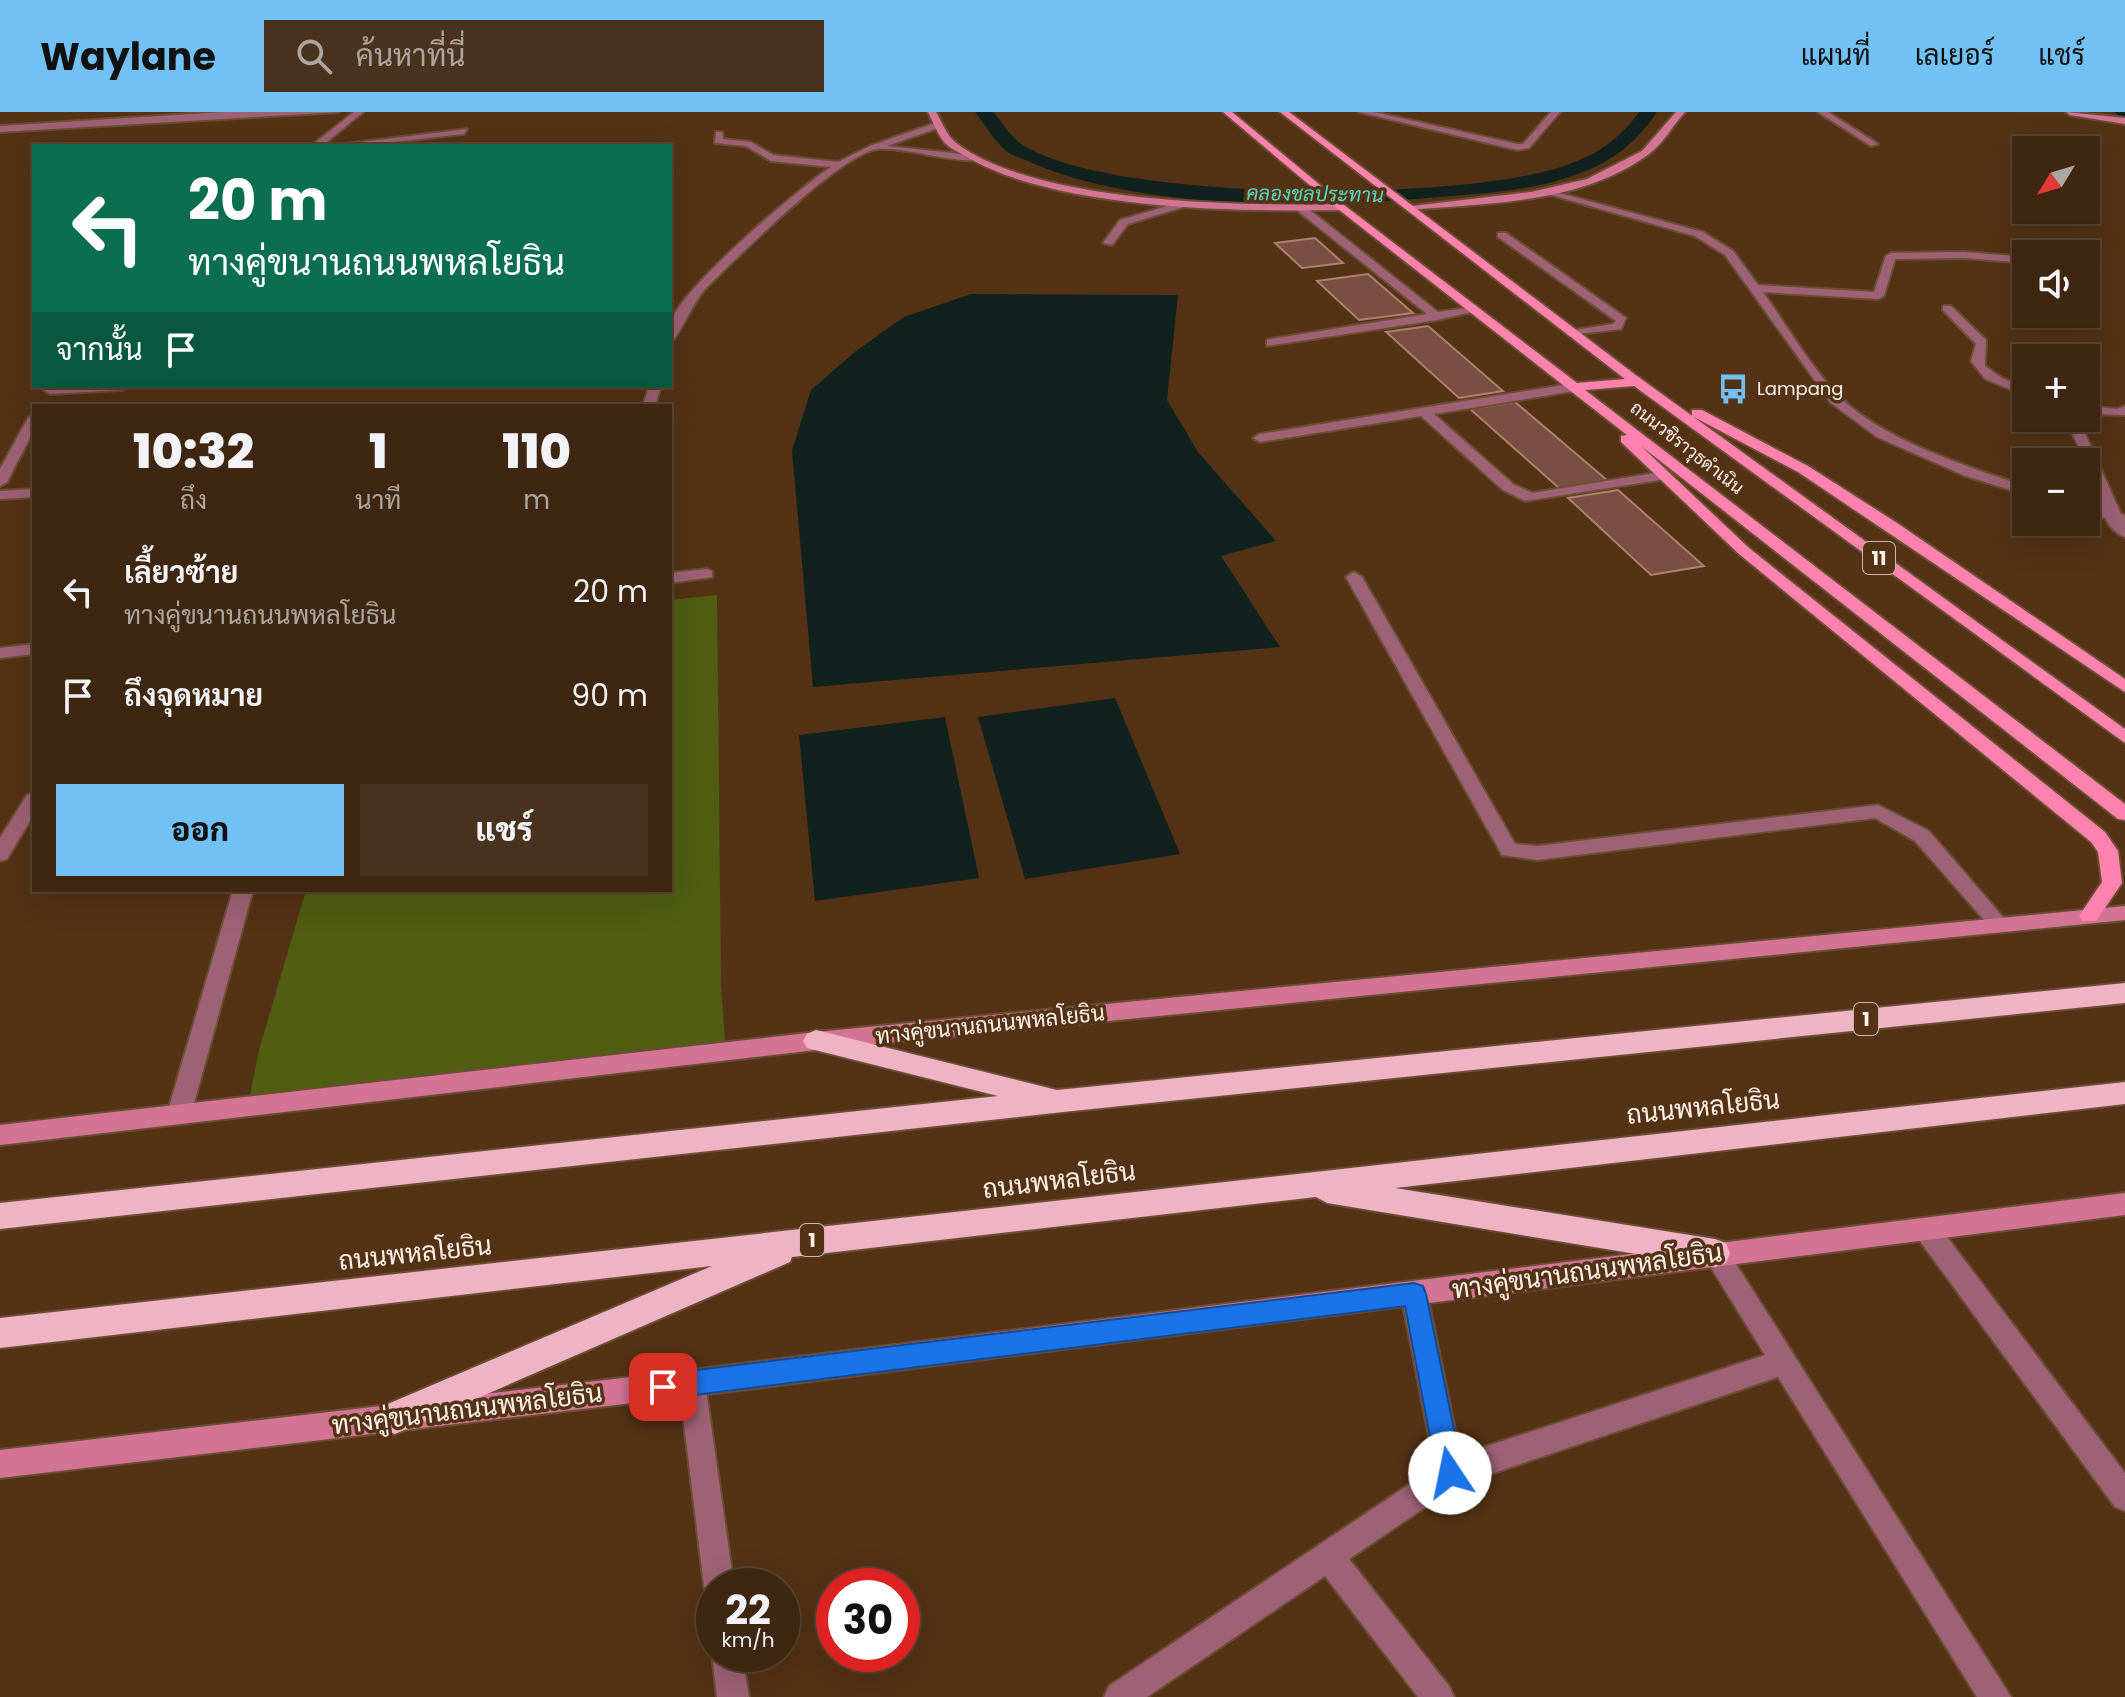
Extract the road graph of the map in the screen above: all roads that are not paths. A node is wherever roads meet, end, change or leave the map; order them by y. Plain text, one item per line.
1 (335, 112) edge
2 (359, 112) edge
3 (932, 112) edge
4 (1227, 112) edge
5 (1284, 112) edge
6 (1363, 112) edge
7 (1556, 112) edge
8 (1681, 112) edge
9 (1822, 112) edge
10 (2070, 112) edge
11 (2125, 121) edge
12 (935, 126) junction
13 (0, 129) edge
14 (464, 131) dead end
15 (719, 134) dead end
16 (319, 144) edge
17 (350, 144) edge
18 (1874, 144) dead end
19 (878, 147) junction
20 (972, 158) junction
21 (839, 165) junction
22 (1551, 192) junction
23 (1184, 204) junction
24 (1341, 207) junction
25 (1409, 207) junction
26 (1302, 209) junction
27 (1502, 235) dead end
28 (1108, 243) dead end
29 (2012, 259) edge
30 (1753, 288) junction
31 (1947, 308) dead end
32 (675, 309) edge
33 (1475, 310) junction
34 (1437, 317) junction
35 (1573, 333) junction
36 (1271, 343) dead end
37 (1633, 379) junction
38 (2012, 386) edge
39 (1576, 387) junction
40 (1422, 410) junction
41 (2100, 411) edge
42 (2123, 412) edge
43 (32, 422) edge
44 (2079, 432) edge
45 (1260, 438) dead end
46 (1661, 476) junction
47 (0, 482) edge
48 (2012, 486) edge
49 (32, 493) edge
50 (0, 495) edge
51 (2119, 518) edge
52 (2125, 533) edge
53 (707, 574) dead end
54 (1354, 577) dead end
55 (672, 578) edge
56 (32, 649) edge
57 (0, 653) edge
58 (2125, 687) edge
59 (2125, 737) edge
60 (32, 802) edge
61 (2125, 814) edge
62 (0, 854) edge
63 (242, 892) edge
64 (2125, 913) edge
65 (2089, 916) junction
66 (1998, 923) junction
67 (2125, 993) edge
68 (816, 1041) junction
69 (2125, 1093) edge
70 (1063, 1101) junction
71 (179, 1114) junction
72 (0, 1135) edge
73 (1297, 1185) junction
74 (2125, 1204) edge
75 (0, 1216) edge
76 (1926, 1229) junction
77 (804, 1241) junction
78 (1715, 1253) junction
79 (1414, 1294) junction
80 (0, 1333) edge
81 (1784, 1362) junction
82 (692, 1383) junction
83 (395, 1418) junction
84 (0, 1464) edge
85 (1450, 1473) junction
86 (2125, 1497) edge
87 (1328, 1556) junction
88 (717, 1568) edge
89 (730, 1672) edge
90 (733, 1697) edge
91 (1120, 1697) edge
92 (1438, 1697) edge
93 (1995, 1697) edge

1 - 13 street
2 - 16 street
3 - 12 main road
4 - 24 main road, ถนนวชิราวุธดำเนิน / 11
5 - 25 main road, ถนนวชิราวุธดำเนิน / 11
6 - 7 street
8 - 22 main road
9 - 18 street
10 - 11 main road
12 - 19 street
12 - 20 main road
14 - 17 street
15 - 21 street
19 - 20 street
19 - 21 street
20 - 23 main road
21 - 32 street
22 - 25 main road
22 - 30 street
23 - 26 main road
23 - 28 street
24 - 26 main road
24 - 33 main road, ถนนวชิราวุธดำเนิน / 11
25 - 35 main road, ถนนวชิราวุธดำเนิน / 11
26 - 34 street
27 - 35 street
29 - 30 street
30 - 48 street
31 - 38 street
33 - 34 street
33 - 39 main road, ถนนวชิราวุธดำเนิน / 11
34 - 36 street
35 - 37 main road, ถนนวชิราวุธดำเนิน / 11
37 - 39 main road
37 - 58 main road
37 - 59 main road, ถนนวชิราวุธดำเนิน / 11
39 - 40 street
39 - 46 main road
39 - 61 main road, ถนนวชิราวุธดำเนิน / 11
40 - 45 street
40 - 46 street
41 - 42 street
43 - 47 street
44 - 51 street
46 - 65 main road
49 - 50 street
51 - 52 street
53 - 55 street
54 - 66 street
56 - 57 street
60 - 62 street
63 - 71 street
64 - 65 main road, ทางคู่ขนานถนนพหลโยธิน
65 - 66 main road, ทางคู่ขนานถนนพหลโยธิน
66 - 68 main road, ทางคู่ขนานถนนพหลโยธิน
67 - 70 highway, 1
68 - 70 highway
68 - 71 main road, ทางคู่ขนานถนนพหลโยธิน
69 - 73 highway, ถนนพหลโยธิน / 1
70 - 75 highway, 1
71 - 72 main road, ทางคู่ขนานถนนพหลโยธิน
73 - 77 highway, ถนนพหลโยธิน / 1
73 - 78 highway
74 - 76 main road, ทางคู่ขนานถนนพหลโยธิน
76 - 78 main road, ทางคู่ขนานถนนพหลโยธิน
76 - 86 street
77 - 80 highway, ถนนพหลโยธิน / 1
77 - 83 highway
78 - 79 main road, ทางคู่ขนานถนนพหลโยธิน
78 - 81 street
79 - 82 main road, ทางคู่ขนานถนนพหลโยธิน
79 - 85 street
81 - 85 street
81 - 93 street
82 - 83 main road, ทางคู่ขนานถนนพหลโยธิน
82 - 88 street
83 - 84 main road, ทางคู่ขนานถนนพหลโยธิน
85 - 87 street
87 - 91 street
87 - 92 street
89 - 90 street

